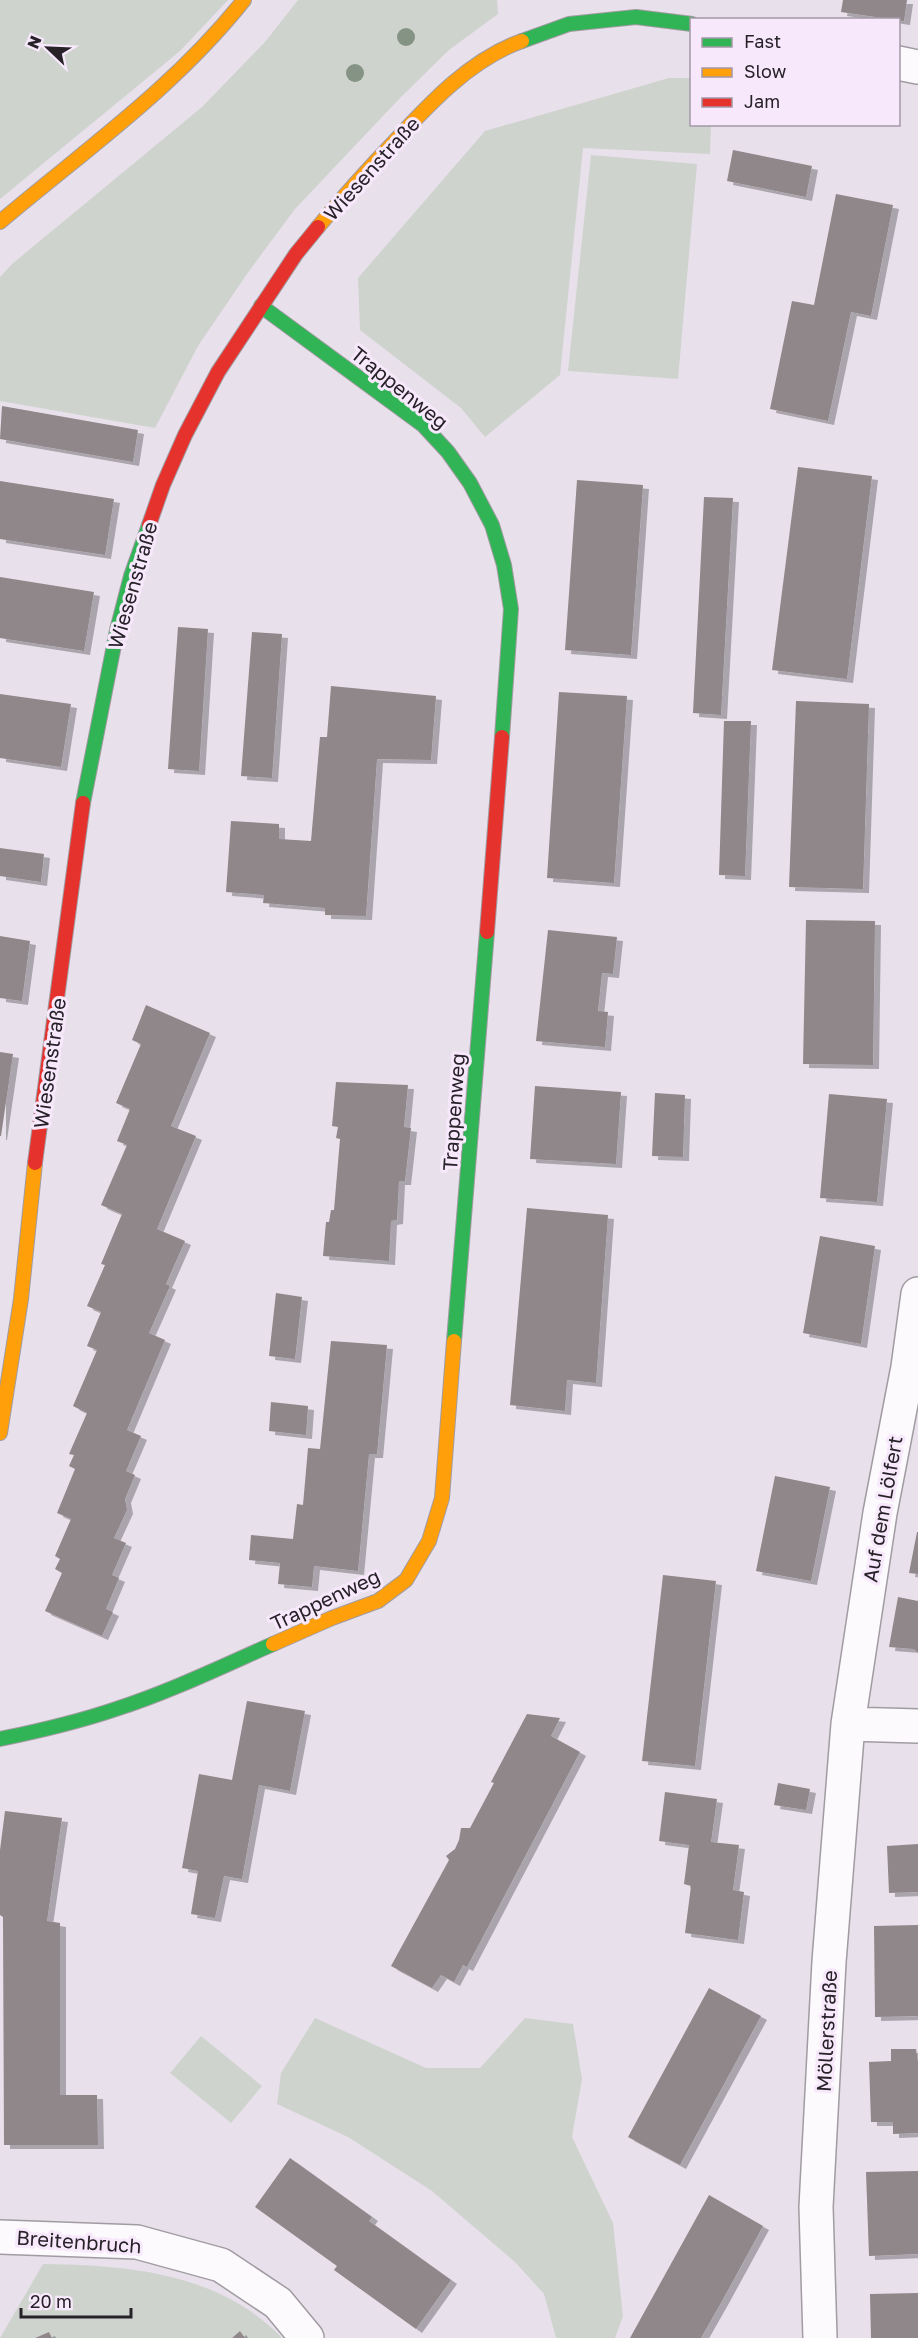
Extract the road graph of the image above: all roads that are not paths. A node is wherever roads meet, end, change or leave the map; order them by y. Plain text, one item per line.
1 (244, 0) edge
2 (690, 24) edge
3 (900, 63) edge
4 (918, 67) edge
5 (0, 222) edge
6 (261, 306) junction
7 (918, 1294) edge
8 (0, 1433) edge
9 (848, 1724) junction
10 (918, 1726) edge
11 (0, 1738) edge
12 (0, 2237) edge
13 (307, 2338) edge
14 (820, 2338) edge

1 - 5 main road
2 - 6 main road, Wiesenstraße
3 - 4 street
6 - 8 main road, Wiesenstraße
6 - 11 main road, Trappenweg
7 - 9 street, Auf dem Lölfert
9 - 10 street
9 - 14 street, Möllerstraße
12 - 13 street, Breitenbruch

